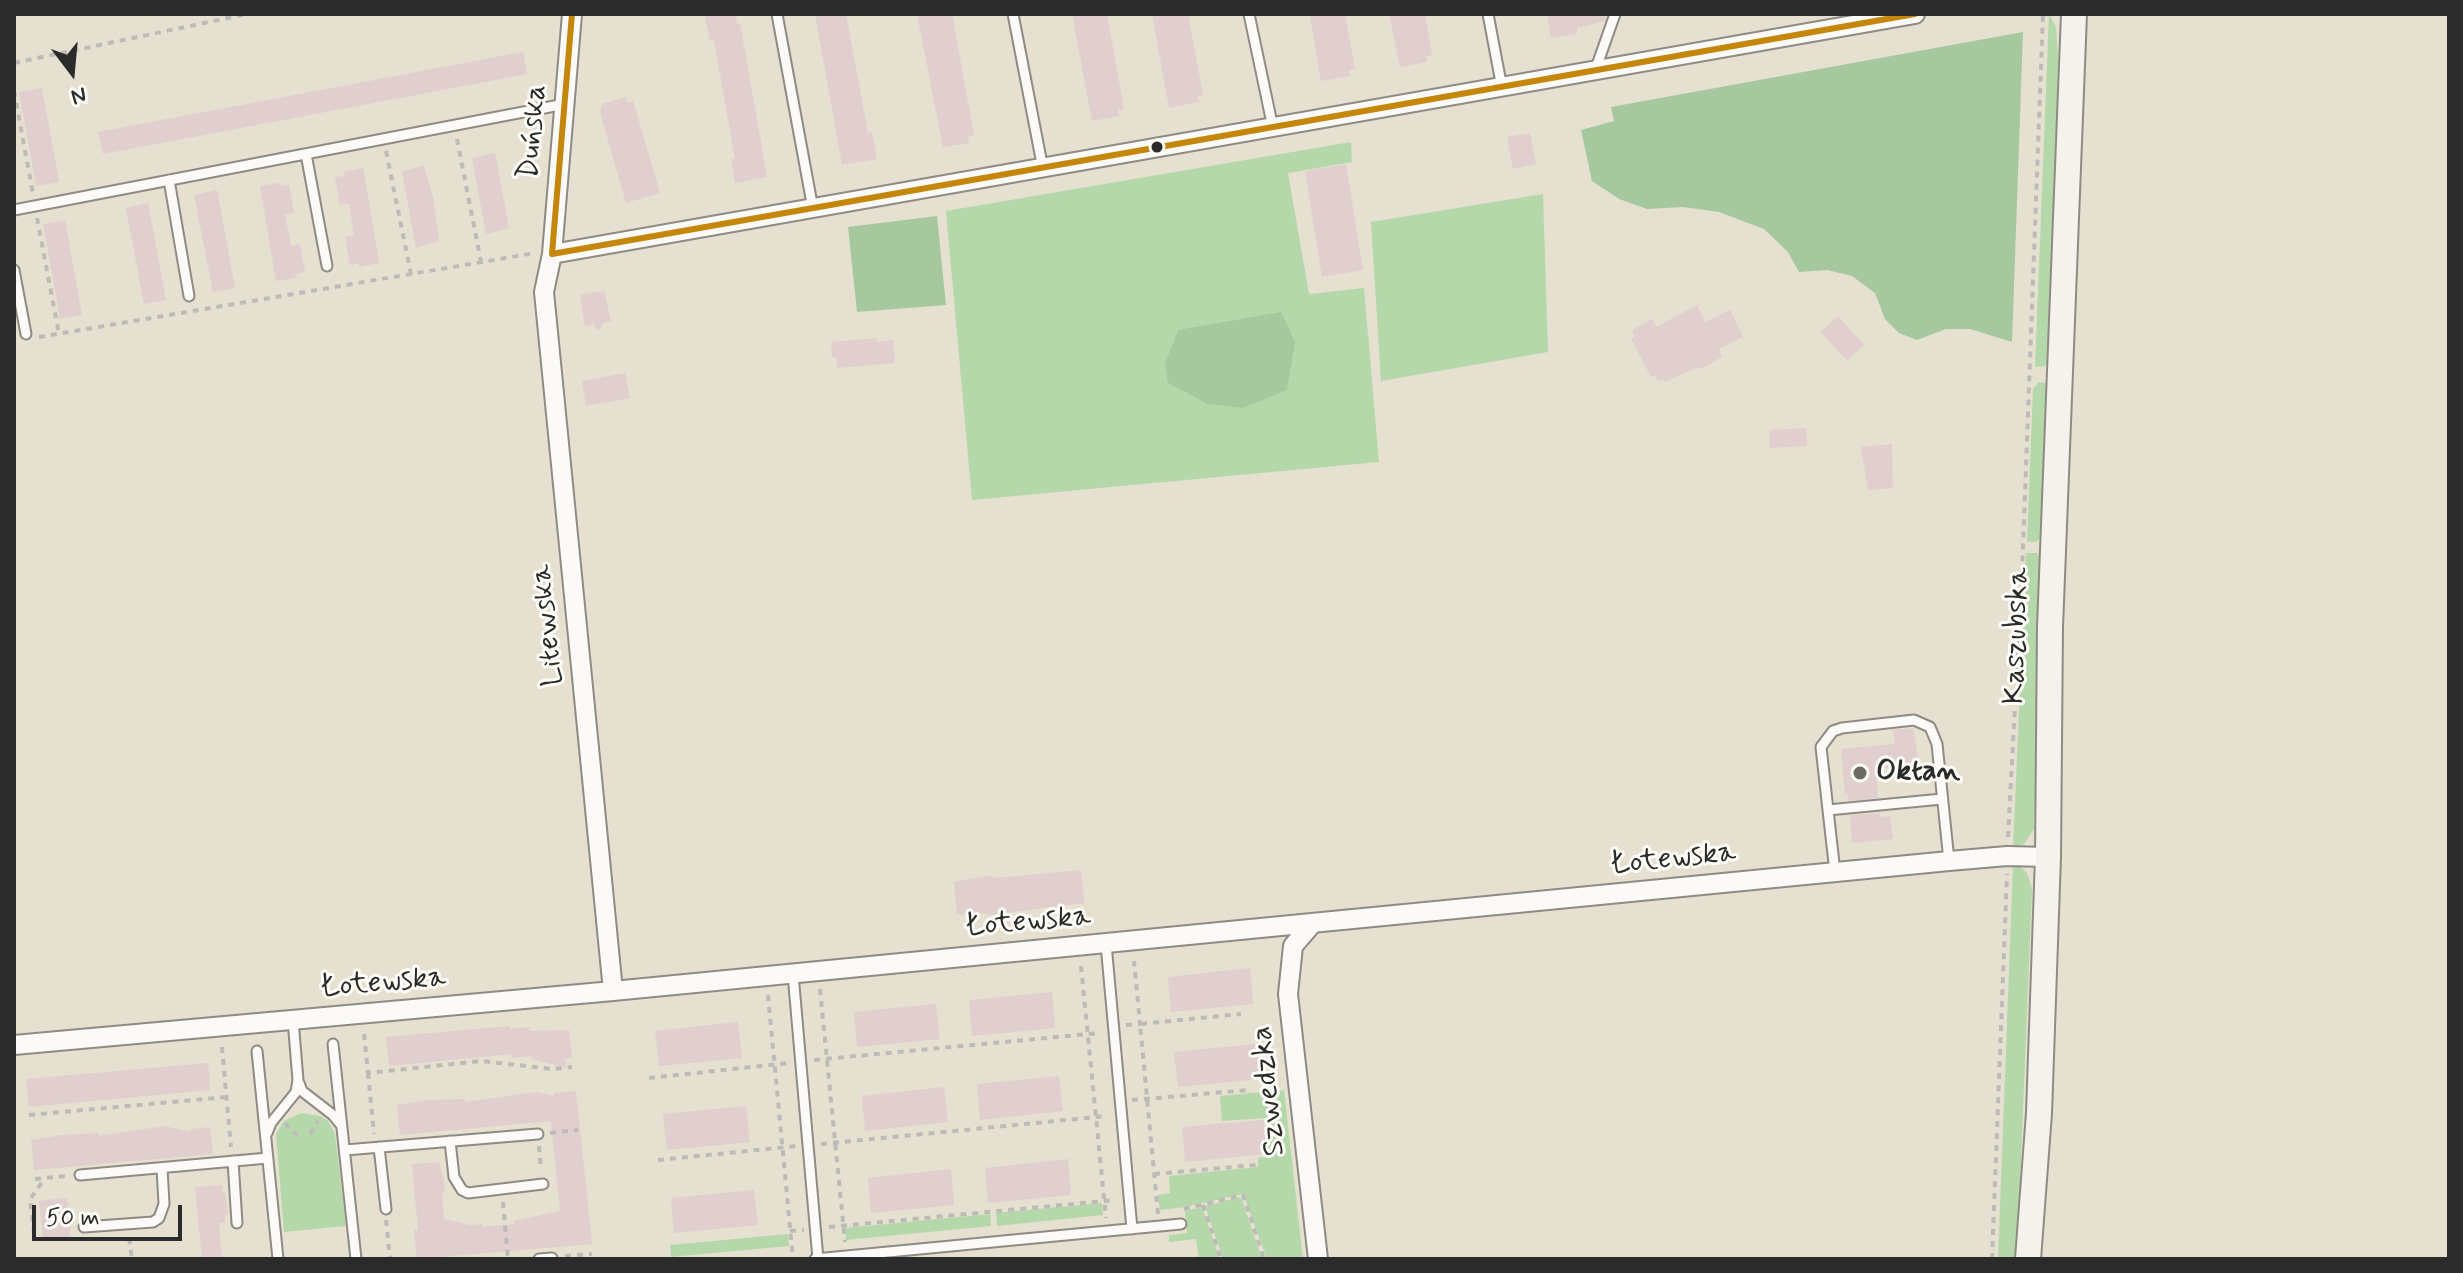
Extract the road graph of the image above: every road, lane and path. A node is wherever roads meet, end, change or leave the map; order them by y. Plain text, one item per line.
1 (247, 14) edge
2 (572, 14) edge
3 (777, 14) edge
4 (1013, 14) edge
5 (1249, 14) edge
6 (1488, 14) edge
7 (1615, 14) edge
8 (1915, 14) edge
9 (2043, 14) edge
10 (2074, 14) edge
11 (14, 63) edge
12 (1595, 71) junction
13 (1502, 88) junction
14 (565, 104) junction
15 (454, 125) junction
16 (1273, 128) junction
17 (383, 139) junction
18 (306, 154) junction
19 (1043, 169) junction
20 (169, 180) junction
21 (813, 209) junction
22 (14, 210) edge
23 (546, 253) junction
24 (481, 262) junction
25 (327, 266) dead end
26 (14, 270) edge
27 (411, 274) junction
28 (189, 296) dead end
29 (28, 336) joint
30 (1942, 799) junction
31 (1828, 810) junction
32 (2007, 856) junction
33 (2048, 857) junction
34 (1949, 861) junction
35 (1835, 872) junction
36 (1312, 924) junction
37 (1106, 944) junction
38 (1134, 961) dead end
39 (1081, 966) dead end
40 (793, 974) junction
41 (820, 989) dead end
42 (613, 991) junction
43 (768, 995) dead end
44 (1241, 1014) dead end
45 (293, 1020) junction
46 (1140, 1024) junction
47 (364, 1034) dead end
48 (1088, 1034) junction
49 (333, 1044) dead end
50 (14, 1045) edge
51 (222, 1047) dead end
52 (257, 1051) dead end
53 (827, 1059) junction
54 (800, 1062) junction
55 (774, 1064) junction
56 (572, 1067) dead end
57 (368, 1073) junction
58 (649, 1078) dead end
59 (298, 1080) junction
60 (1249, 1090) dead end
61 (227, 1097) junction
62 (1147, 1099) junction
63 (29, 1115) dead end
64 (1096, 1117) junction
65 (343, 1128) junction
66 (578, 1130) dead end
67 (538, 1134) junction
68 (266, 1136) junction
69 (450, 1141) junction
70 (835, 1143) junction
71 (377, 1148) junction
72 (782, 1148) junction
73 (345, 1150) junction
74 (268, 1158) junction
75 (658, 1160) dead end
76 (233, 1161) junction
77 (1256, 1165) dead end
78 (162, 1168) junction
79 (1154, 1174) junction
80 (80, 1175) joint
81 (45, 1178) junction
82 (35, 1179) dead end
83 (543, 1184) joint
84 (502, 1189) junction
85 (1129, 1198) junction
86 (1104, 1201) junction
87 (386, 1209) joint
88 (237, 1223) dead end
89 (128, 1224) junction
90 (1181, 1224) dead end
91 (843, 1226) junction
92 (1159, 1226) junction
93 (84, 1227) dead end
94 (815, 1228) junction
95 (1132, 1229) junction
96 (1107, 1231) junction
97 (34, 1233) dead end
98 (592, 1254) dead end
99 (846, 1256) junction
100 (552, 1258) edge
101 (132, 1259) edge
102 (278, 1259) edge
103 (356, 1259) edge
104 (390, 1259) edge
105 (508, 1259) edge
106 (539, 1259) edge
107 (793, 1259) edge
108 (817, 1259) edge
109 (1221, 1259) edge
110 (1264, 1259) edge
111 (1318, 1259) edge
112 (1992, 1259) edge
113 (2028, 1259) edge

1 - 11 path
2 - 14 street, Duńska
3 - 21 lane
4 - 19 lane
5 - 16 lane
6 - 13 lane
7 - 12 lane
8 - 12 street
9 - 32 path
10 - 33 main road, Kaszubska
12 - 13 street
13 - 16 street
14 - 15 lane
14 - 23 street, Duńska
15 - 17 lane
15 - 24 path
16 - 19 street
17 - 18 lane
17 - 27 path
18 - 20 lane
18 - 25 lane
19 - 21 street
20 - 22 lane
20 - 28 lane
21 - 23 street
23 - 24 path
23 - 42 street, Litewska
24 - 27 path
26 - 29 lane
27 - 29 path
30 - 31 lane
30 - 31 lane
30 - 34 lane
31 - 35 lane
32 - 33 street, Łotewska
32 - 34 street, Łotewska
32 - 112 path
33 - 113 main road, Kaszubska
34 - 35 street, Łotewska
35 - 36 street, Łotewska
36 - 37 street, Łotewska
36 - 111 street, Szwedzka
37 - 40 street, Łotewska
37 - 85 lane
38 - 46 path
39 - 48 path
40 - 42 street, Łotewska
40 - 54 lane
41 - 53 path
42 - 45 street, Łotewska
43 - 55 path
44 - 46 path
45 - 50 street, Łotewska
45 - 59 lane
46 - 62 path
47 - 57 path
48 - 53 path
48 - 64 path
49 - 65 lane
51 - 61 path
52 - 68 lane
53 - 54 path
53 - 70 path
54 - 94 lane
55 - 58 path
55 - 72 path
56 - 57 path
57 - 71 path
59 - 65 lane
59 - 68 lane
60 - 62 path
61 - 63 path
61 - 76 path
62 - 79 path
64 - 70 path
64 - 86 path
65 - 73 lane
66 - 67 path
67 - 69 lane
67 - 83 path
68 - 74 lane
69 - 71 lane
69 - 84 lane
70 - 91 path
71 - 73 lane
71 - 87 lane
72 - 75 path
72 - 107 path
73 - 103 lane
74 - 76 lane
74 - 102 lane
76 - 78 lane
76 - 88 lane
77 - 79 path
78 - 80 lane
78 - 89 lane
79 - 92 path
80 - 81 path
81 - 82 path
81 - 97 path
83 - 84 lane
84 - 105 path
85 - 86 path
85 - 95 lane
86 - 91 path
86 - 96 path
87 - 104 path
89 - 93 lane
89 - 101 path
90 - 92 lane
91 - 94 path
91 - 99 path
92 - 95 lane
94 - 108 lane
95 - 96 lane
96 - 99 lane
98 - 100 path
99 - 108 lane
100 - 106 lane
109 - 110 path

